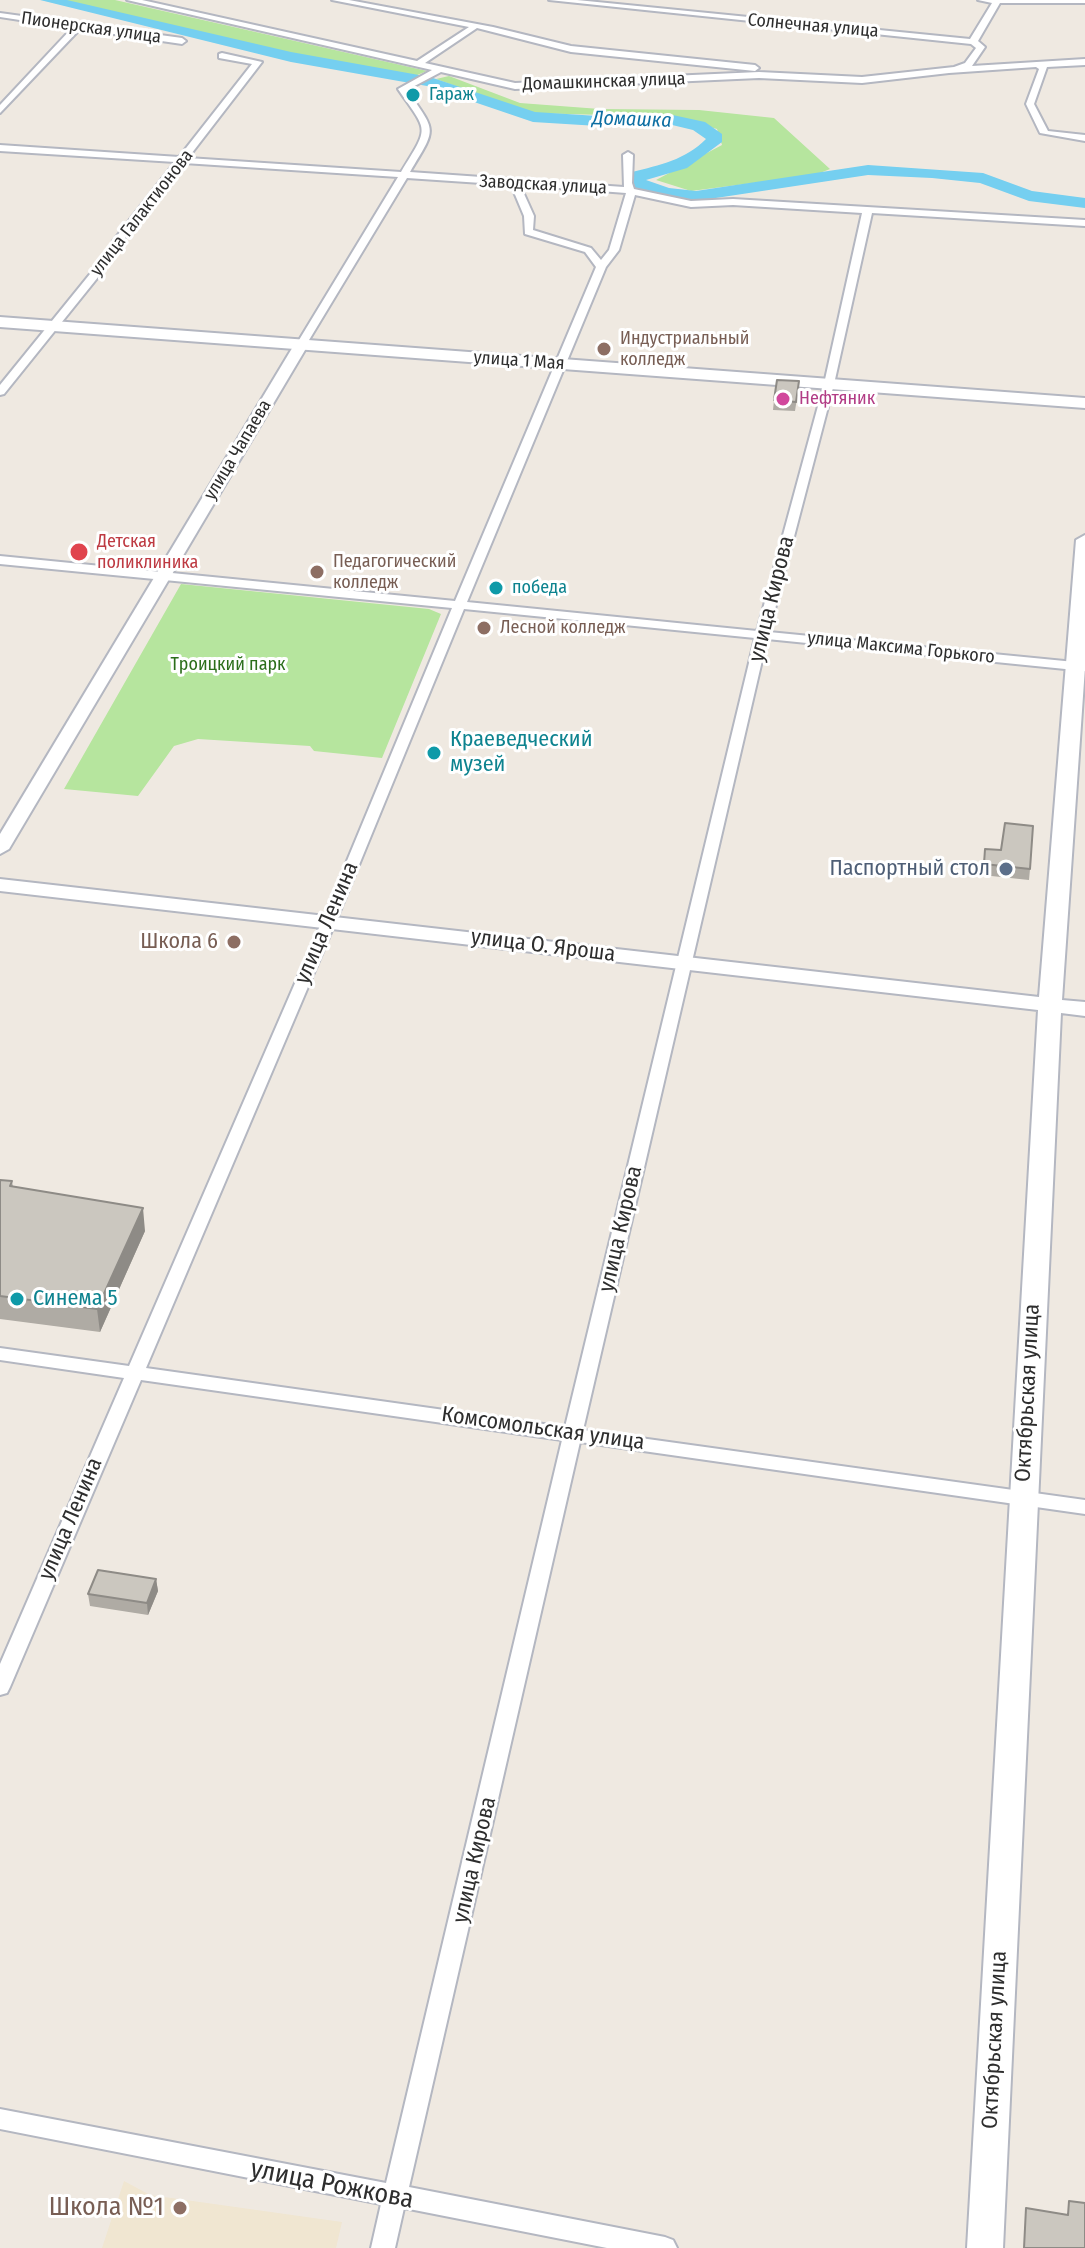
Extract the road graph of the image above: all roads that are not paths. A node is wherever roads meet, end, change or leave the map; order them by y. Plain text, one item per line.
1 (133, 0) edge
2 (336, 0) edge
3 (385, 0) edge
4 (553, 0) edge
5 (982, 0) edge
6 (1085, 1) edge
7 (996, 2) edge
8 (375, 8) junction
9 (0, 15) edge
10 (77, 27) junction
11 (473, 28) junction
12 (182, 41) dead end
13 (973, 42) junction
14 (222, 56) dead end
15 (671, 60) junction
16 (1085, 62) edge
17 (417, 65) junction
18 (1038, 65) junction
19 (438, 70) junction
20 (949, 70) junction
21 (759, 75) junction
22 (681, 79) junction
23 (0, 110) edge
24 (1085, 138) edge
25 (0, 148) edge
26 (628, 155) dead end
27 (183, 160) junction
28 (403, 176) junction
29 (515, 184) junction
30 (631, 192) junction
31 (867, 212) junction
32 (1085, 223) edge
33 (601, 267) junction
34 (0, 322) edge
35 (52, 326) junction
36 (301, 345) junction
37 (559, 364) junction
38 (829, 384) junction
39 (0, 392) edge
40 (1085, 403) edge
41 (1085, 540) edge
42 (0, 560) edge
43 (162, 576) junction
44 (459, 605) junction
45 (762, 634) junction
46 (1080, 666) edge
47 (0, 849) edge
48 (0, 885) edge
49 (329, 921) junction
50 (686, 963) junction
51 (1050, 1005) junction
52 (1085, 1009) edge
53 (0, 1354) edge
54 (134, 1372) junction
55 (575, 1434) junction
56 (1022, 1498) junction
57 (1085, 1507) edge
58 (0, 1687) edge
59 (0, 2119) edge
60 (396, 2198) junction
61 (383, 2248) edge
62 (665, 2248) edge
63 (985, 2248) edge

1 - 17 street, Домашкинская улица
2 - 8 street
3 - 8 street
4 - 13 street, Солнечная улица
5 - 7 street
6 - 7 street
7 - 13 street
8 - 11 street
9 - 10 street, Пионерская улица
10 - 12 street, Пионерская улица
10 - 23 street
11 - 15 street
11 - 17 street
13 - 20 street
14 - 27 street, улица Галактионова
15 - 21 street
15 - 22 street
16 - 18 street, Домашкинская улица
17 - 19 street, Домашкинская улица
18 - 20 street, Домашкинская улица
18 - 24 street
19 - 22 street, Домашкинская улица
19 - 28 street, улица Чапаева
20 - 21 street, Домашкинская улица
21 - 22 street, Домашкинская улица
25 - 27 street, Заводская улица
26 - 30 street, улица Ленина
27 - 28 street, Заводская улица
27 - 35 street, улица Галактионова
28 - 29 street, Заводская улица
28 - 36 street, улица Чапаева
29 - 30 street, Заводская улица
29 - 33 street
30 - 31 street, Заводская улица
30 - 33 street, улица Ленина
31 - 32 street, Заводская улица
31 - 38 street, улица Кирова
33 - 37 street, улица Ленина
34 - 35 main road, улица 1 Мая
35 - 36 main road, улица 1 Мая
35 - 39 street, улица Галактионова
36 - 37 main road, улица 1 Мая
36 - 43 street, улица Чапаева
37 - 38 main road, улица 1 Мая
37 - 44 street, улица Ленина
38 - 40 main road, улица 1 Мая
38 - 45 street, улица Кирова
41 - 46 main road, Октябрьская улица
42 - 43 street, улица Максима Горького
43 - 44 street, улица Максима Горького
43 - 47 street, улица Чапаева
44 - 45 street, улица Максима Горького
44 - 49 street, улица Ленина
45 - 46 street, улица Максима Горького
45 - 50 street, улица Кирова
46 - 51 main road, Октябрьская улица
48 - 49 main road, улица О. Яроша
49 - 50 main road, улица О. Яроша
49 - 54 street, улица Ленина
50 - 51 main road, улица О. Яроша
50 - 55 street, улица Кирова
51 - 52 main road, улица О. Яроша
51 - 56 main road, Октябрьская улица
53 - 54 street, Комсомольская улица
54 - 55 street, Комсомольская улица
54 - 58 street, улица Ленина
55 - 56 street, Комсомольская улица
55 - 60 street, улица Кирова
56 - 57 street, Комсомольская улица
56 - 63 main road, Октябрьская улица
59 - 60 street, улица Рожкова
60 - 61 street, улица Кирова
60 - 62 street, улица Рожкова

